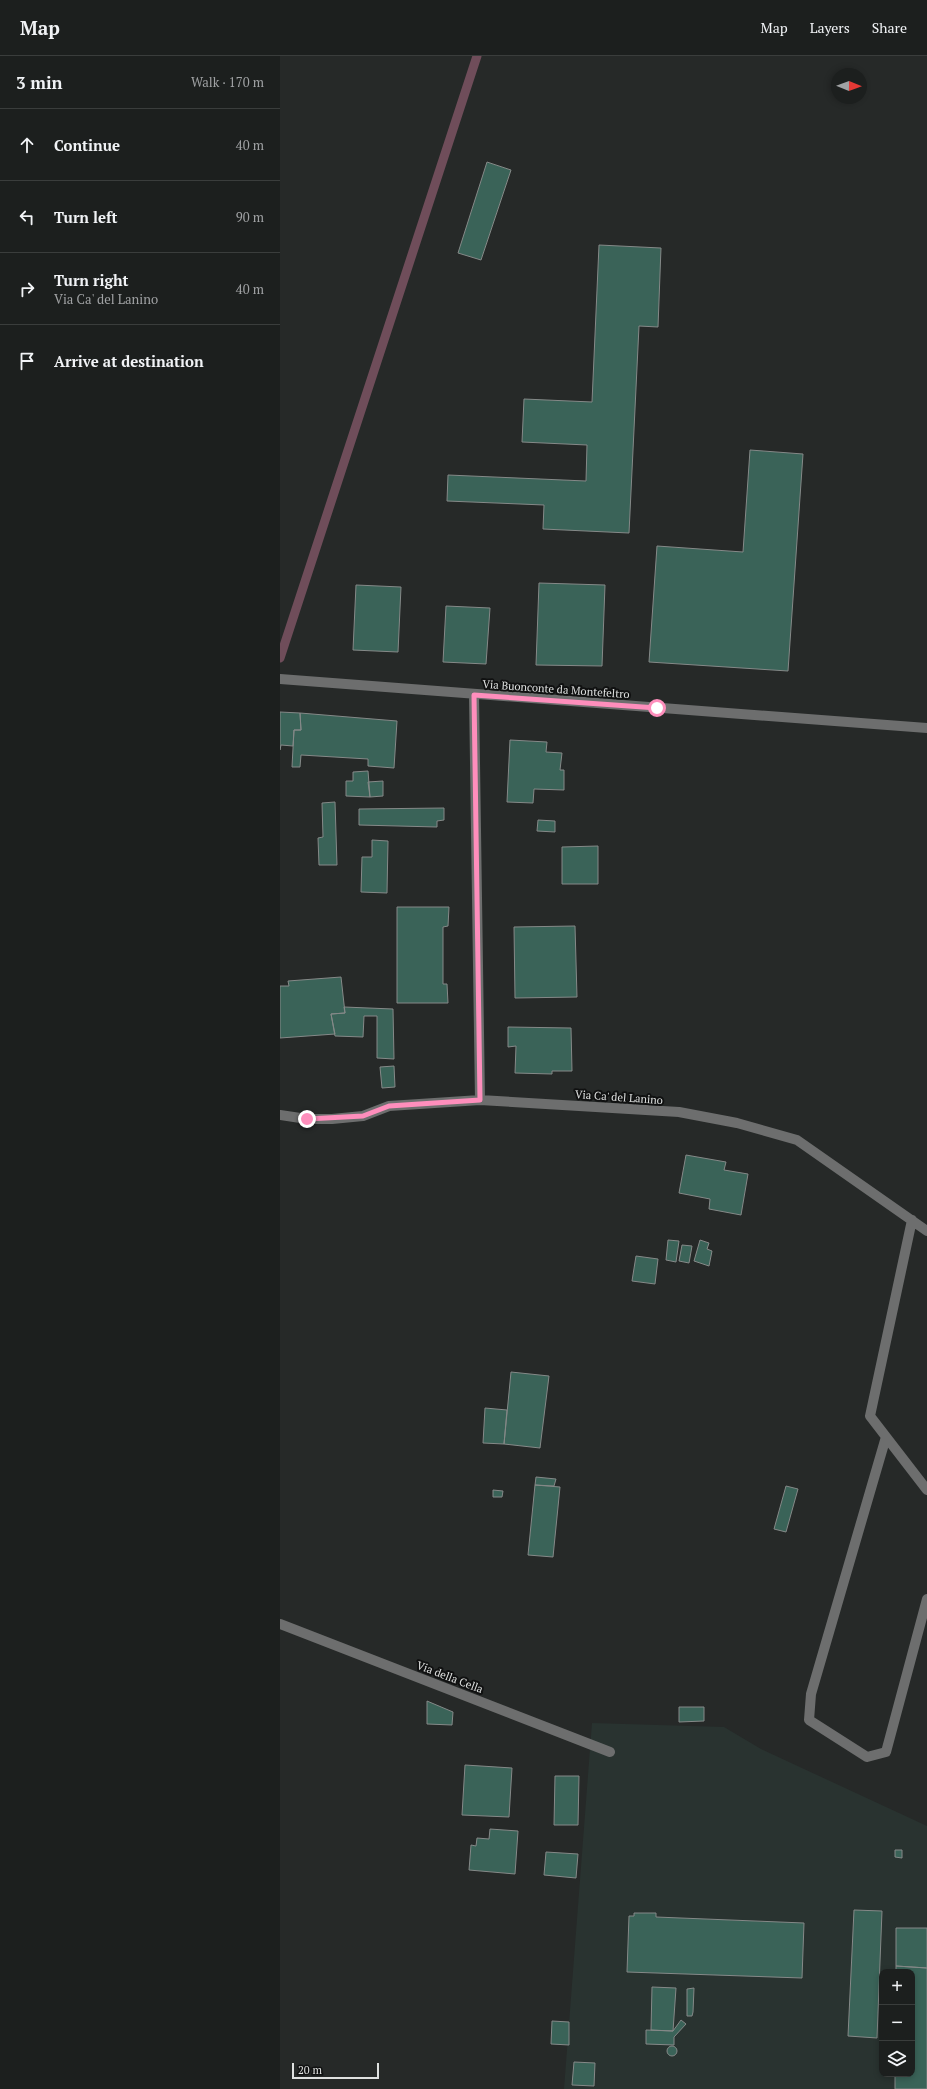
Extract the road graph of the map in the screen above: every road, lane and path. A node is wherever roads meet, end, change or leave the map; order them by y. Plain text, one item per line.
1 (280, 679) edge
2 (474, 695) junction
3 (927, 728) edge
4 (480, 1100) junction
5 (280, 1115) edge
6 (912, 1220) junction
7 (927, 1231) edge
8 (886, 1437) junction
9 (927, 1490) edge
10 (927, 1599) edge
11 (280, 1624) edge
12 (610, 1752) dead end

1 - 2 street, Via Buonconte da Montefeltro
2 - 3 street, Via Buonconte da Montefeltro
2 - 4 street
4 - 5 street, Via Ca' del Lanino
4 - 6 street, Via Ca' del Lanino
6 - 7 street, Via Ca' del Lanino
6 - 8 street
8 - 9 street
8 - 10 street
11 - 12 street, Via della Cella

